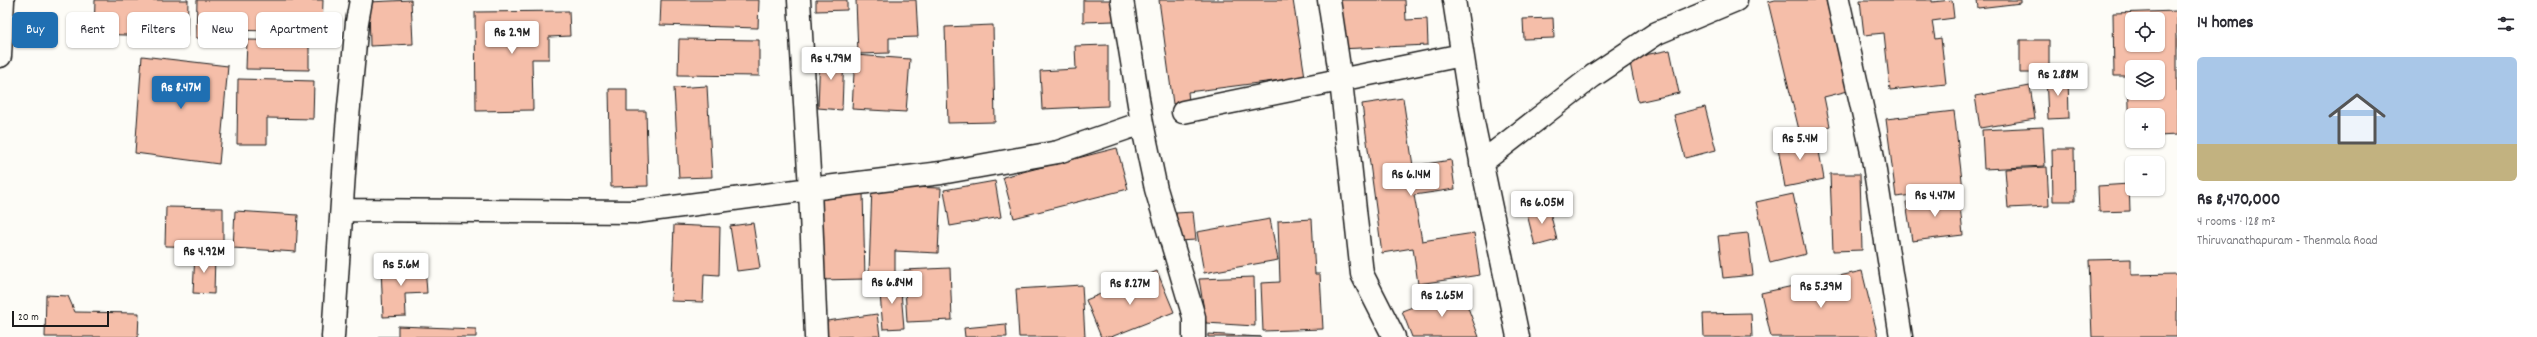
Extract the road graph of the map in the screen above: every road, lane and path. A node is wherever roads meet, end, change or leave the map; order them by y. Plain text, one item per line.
1 (4, 0) edge
2 (361, 0) edge
3 (799, 0) edge
4 (1122, 0) edge
5 (1329, 0) edge
6 (1454, 0) edge
7 (1736, 0) edge
8 (1838, 0) edge
9 (1696, 8) edge
10 (1462, 55) junction
11 (0, 56) edge
12 (1341, 81) junction
13 (1183, 112) dead end
14 (1142, 124) junction
15 (1481, 163) junction
16 (810, 189) junction
17 (342, 210) junction
18 (333, 337) edge
19 (816, 337) edge
20 (1194, 337) edge
21 (1394, 337) edge
22 (1518, 337) edge
23 (1901, 337) edge

1 - 11 street
2 - 17 street
3 - 16 street
4 - 14 street
5 - 12 street
6 - 10 street
7 - 9 street
8 - 23 street
9 - 15 street
10 - 12 street
10 - 15 street
12 - 13 street
12 - 21 street
14 - 16 street
14 - 20 street
15 - 22 street
16 - 17 street
16 - 19 street
17 - 18 street

